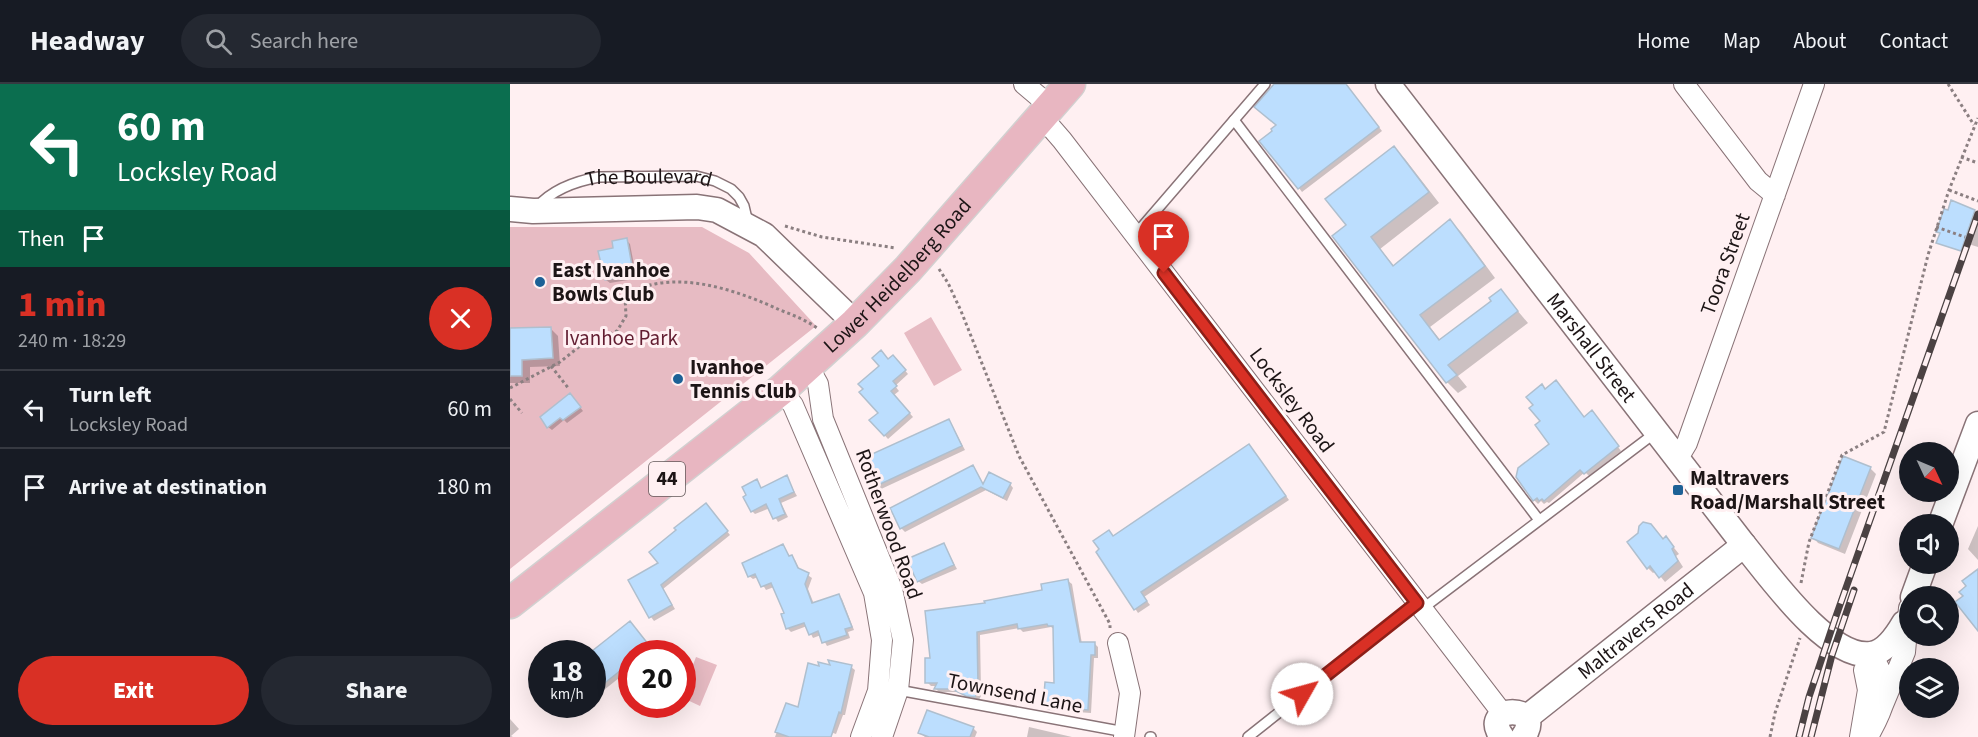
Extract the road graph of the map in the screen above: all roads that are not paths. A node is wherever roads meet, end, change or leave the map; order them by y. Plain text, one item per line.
1 (1024, 84) edge
2 (1070, 84) edge
3 (1265, 84) edge
4 (1388, 84) edge
5 (1684, 84) edge
6 (1814, 84) edge
7 (1046, 112) junction
8 (1234, 120) junction
9 (1775, 195) junction
10 (521, 210) edge
11 (756, 230) junction
12 (1135, 235) junction
13 (845, 332) junction
14 (808, 366) junction
15 (781, 390) junction
16 (1978, 424) edge
17 (1657, 431) junction
18 (1677, 458) junction
19 (1944, 514) edge
20 (1539, 520) junction
21 (1744, 545) junction
22 (510, 603) edge
23 (1420, 606) junction
24 (1899, 636) edge
25 (1114, 638) road end
26 (1905, 646) edge
27 (1872, 664) junction
28 (898, 690) junction
29 (1880, 712) junction
30 (1509, 730) edge
31 (1124, 734) edge
32 (861, 737) edge
33 (882, 737) edge
34 (1248, 737) edge
35 (1860, 737) edge
36 (1868, 737) edge

1 - 7 street, Locksley Road
2 - 7 main road, Lower Heidelberg Road / 44
3 - 8 lane
4 - 17 street, Marshall Street
5 - 9 street
6 - 9 street, Toora Street
7 - 12 street, Locksley Road
7 - 13 main road, Lower Heidelberg Road / 44
8 - 12 lane
8 - 20 lane
9 - 18 street, Toora Street
10 - 11 street, The Boulevard
10 - 11 lane, The Boulevard
11 - 13 street, The Boulevard
12 - 23 street, Locksley Road
13 - 14 main road, Lower Heidelberg Road / 44
14 - 15 main road, Lower Heidelberg Road / 44
14 - 28 street, Rotherwood Road
15 - 22 main road, Lower Heidelberg Road / 44
15 - 32 street, Rotherwood Road
16 - 19 street
17 - 18 street, Marshall Street
17 - 20 lane
18 - 21 street, Marshall Street
20 - 23 lane
21 - 27 street, Marshall Street
21 - 30 street, Maltravers Road
23 - 30 street, Locksley Road
23 - 34 lane
24 - 27 street
25 - 31 street
26 - 29 street
27 - 29 street
27 - 35 street
28 - 31 lane, Townsend Lane
28 - 33 street, Rotherwood Road
29 - 36 street

